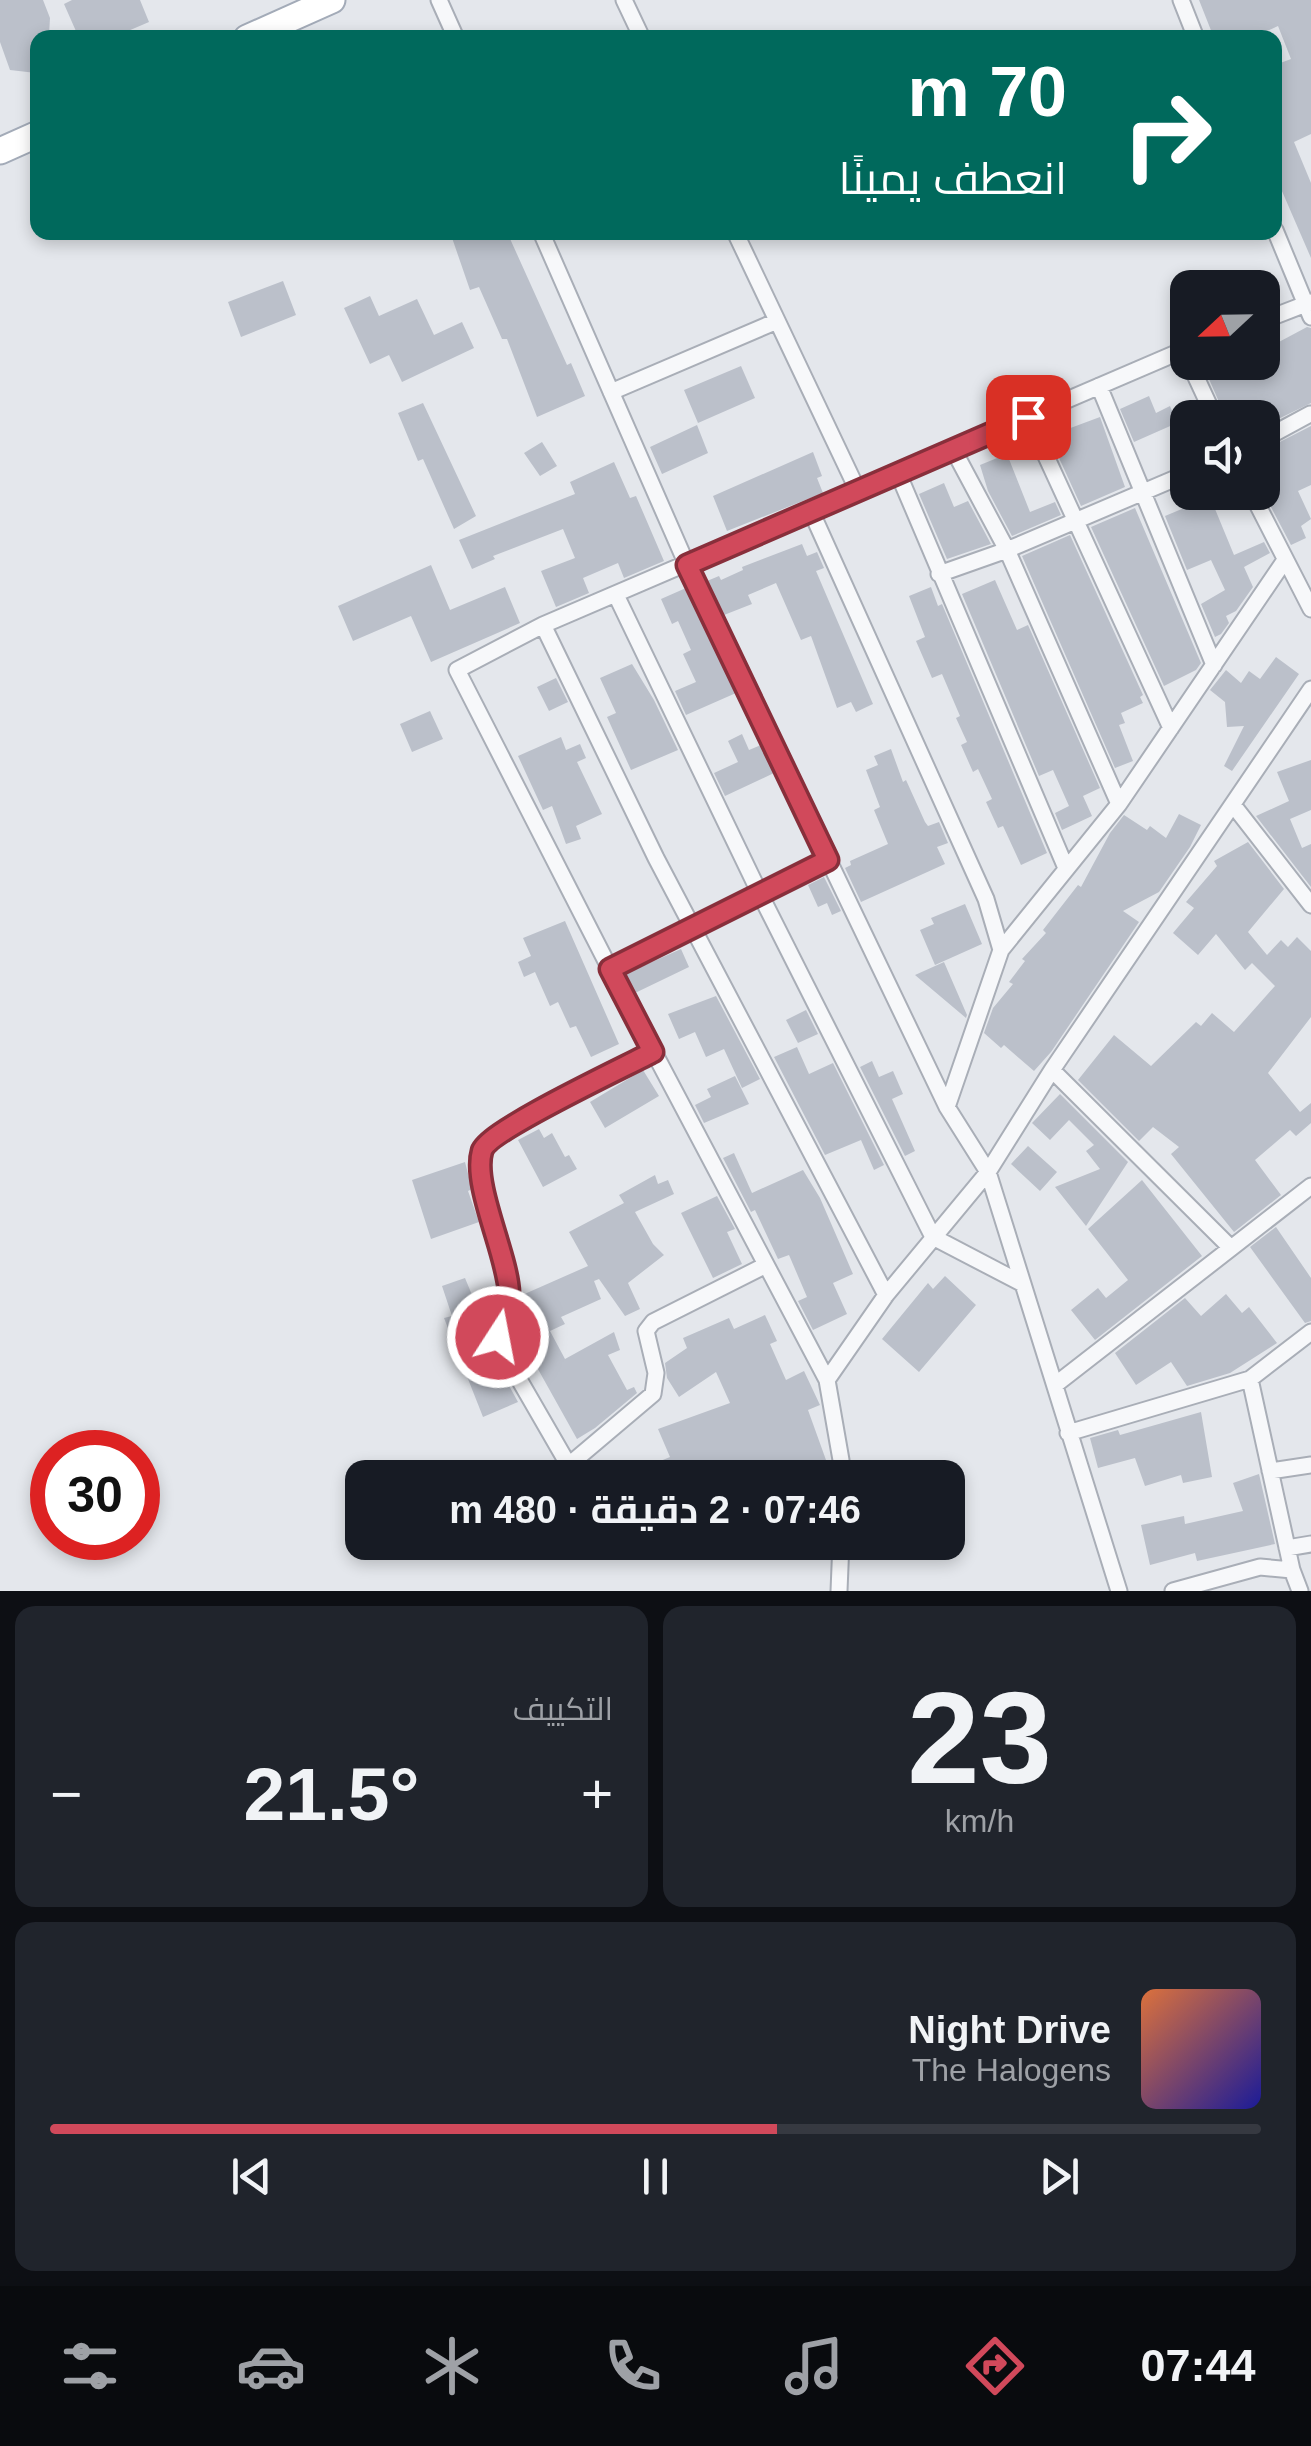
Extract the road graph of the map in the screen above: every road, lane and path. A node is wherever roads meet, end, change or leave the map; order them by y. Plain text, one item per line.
1 (332, 0) edge
2 (440, 0) edge
3 (624, 0) edge
4 (1181, 0) edge
5 (265, 30) edge
6 (453, 30) edge
7 (638, 30) edge
8 (1193, 30) edge
9 (30, 138) edge
10 (0, 151) edge
11 (544, 240) edge
12 (739, 240) edge
13 (1279, 240) edge
14 (1309, 308) edge
15 (1280, 315) edge
16 (777, 321) junction
17 (1170, 361) edge
18 (1099, 386) junction
19 (611, 392) junction
20 (1310, 414) edge
21 (1028, 417) junction
22 (1280, 430) edge
23 (953, 450) junction
24 (898, 473) junction
25 (1170, 479) edge
26 (1142, 490) junction
27 (858, 491) junction
28 (1260, 510) edge
29 (811, 511) junction
30 (1074, 521) junction
31 (1007, 550) junction
32 (1284, 560) junction
33 (687, 565) junction
34 (939, 574) junction
35 (616, 594) junction
36 (1311, 610) edge
37 (543, 625) junction
38 (1214, 664) junction
39 (1311, 688) edge
40 (1171, 728) junction
41 (1119, 804) junction
42 (1234, 806) junction
43 (828, 860) junction
44 (1066, 868) junction
45 (760, 894) junction
46 (1311, 906) edge
47 (693, 928) junction
48 (1002, 950) junction
49 (610, 969) junction
50 (653, 1052) junction
51 (1052, 1070) junction
52 (947, 1107) junction
53 (988, 1172) junction
54 (1311, 1186) edge
55 (934, 1237) junction
56 (1232, 1248) junction
57 (764, 1266) junction
58 (1024, 1284) junction
59 (886, 1294) junction
60 (1311, 1332) edge
61 (1250, 1379) junction
62 (826, 1380) junction
63 (1055, 1385) junction
64 (1068, 1433) junction
65 (566, 1460) edge
66 (584, 1460) edge
67 (841, 1460) edge
68 (1311, 1465) edge
69 (1270, 1471) junction
70 (1311, 1544) edge
71 (1287, 1548) junction
72 (840, 1560) edge
73 (1292, 1570) junction
74 (839, 1591) edge
75 (1119, 1591) edge
76 (1173, 1591) edge
77 (1300, 1591) edge

1 - 5 main road
2 - 6 street
3 - 7 street
4 - 8 street
9 - 10 main road
11 - 19 street
12 - 16 street
13 - 14 street
14 - 15 street
16 - 19 street
16 - 27 street
17 - 18 street
18 - 21 street
18 - 26 street
19 - 33 street
20 - 22 street
21 - 23 street
21 - 30 street
23 - 24 street
23 - 31 street
24 - 27 street
24 - 34 street
25 - 26 street
26 - 30 street
26 - 38 street
27 - 29 street
28 - 32 street
29 - 33 street
29 - 48 street
30 - 31 street
30 - 40 street
31 - 34 street
31 - 41 street
32 - 36 street
32 - 38 street
33 - 35 street
33 - 43 street
34 - 44 street
35 - 37 street
35 - 45 street
37 - 47 street
37 - 49 street
38 - 40 street
39 - 42 street
40 - 41 street
41 - 44 street
42 - 46 street
42 - 51 street
43 - 45 street
43 - 52 street
44 - 48 street
45 - 47 street
45 - 55 street
47 - 49 street
47 - 59 street
48 - 52 street
49 - 50 street
50 - 57 street
50 - 65 street
51 - 53 street
51 - 56 street
52 - 53 street
53 - 55 street
53 - 58 street
54 - 56 street
55 - 58 street
55 - 59 street
56 - 63 street
57 - 62 street
57 - 66 street
58 - 63 street
59 - 62 street
60 - 61 street
61 - 64 street
61 - 69 street
62 - 67 street
63 - 64 street
64 - 75 street
68 - 69 street
69 - 71 street
70 - 71 street
71 - 73 street
72 - 74 street
73 - 76 street
73 - 77 street

